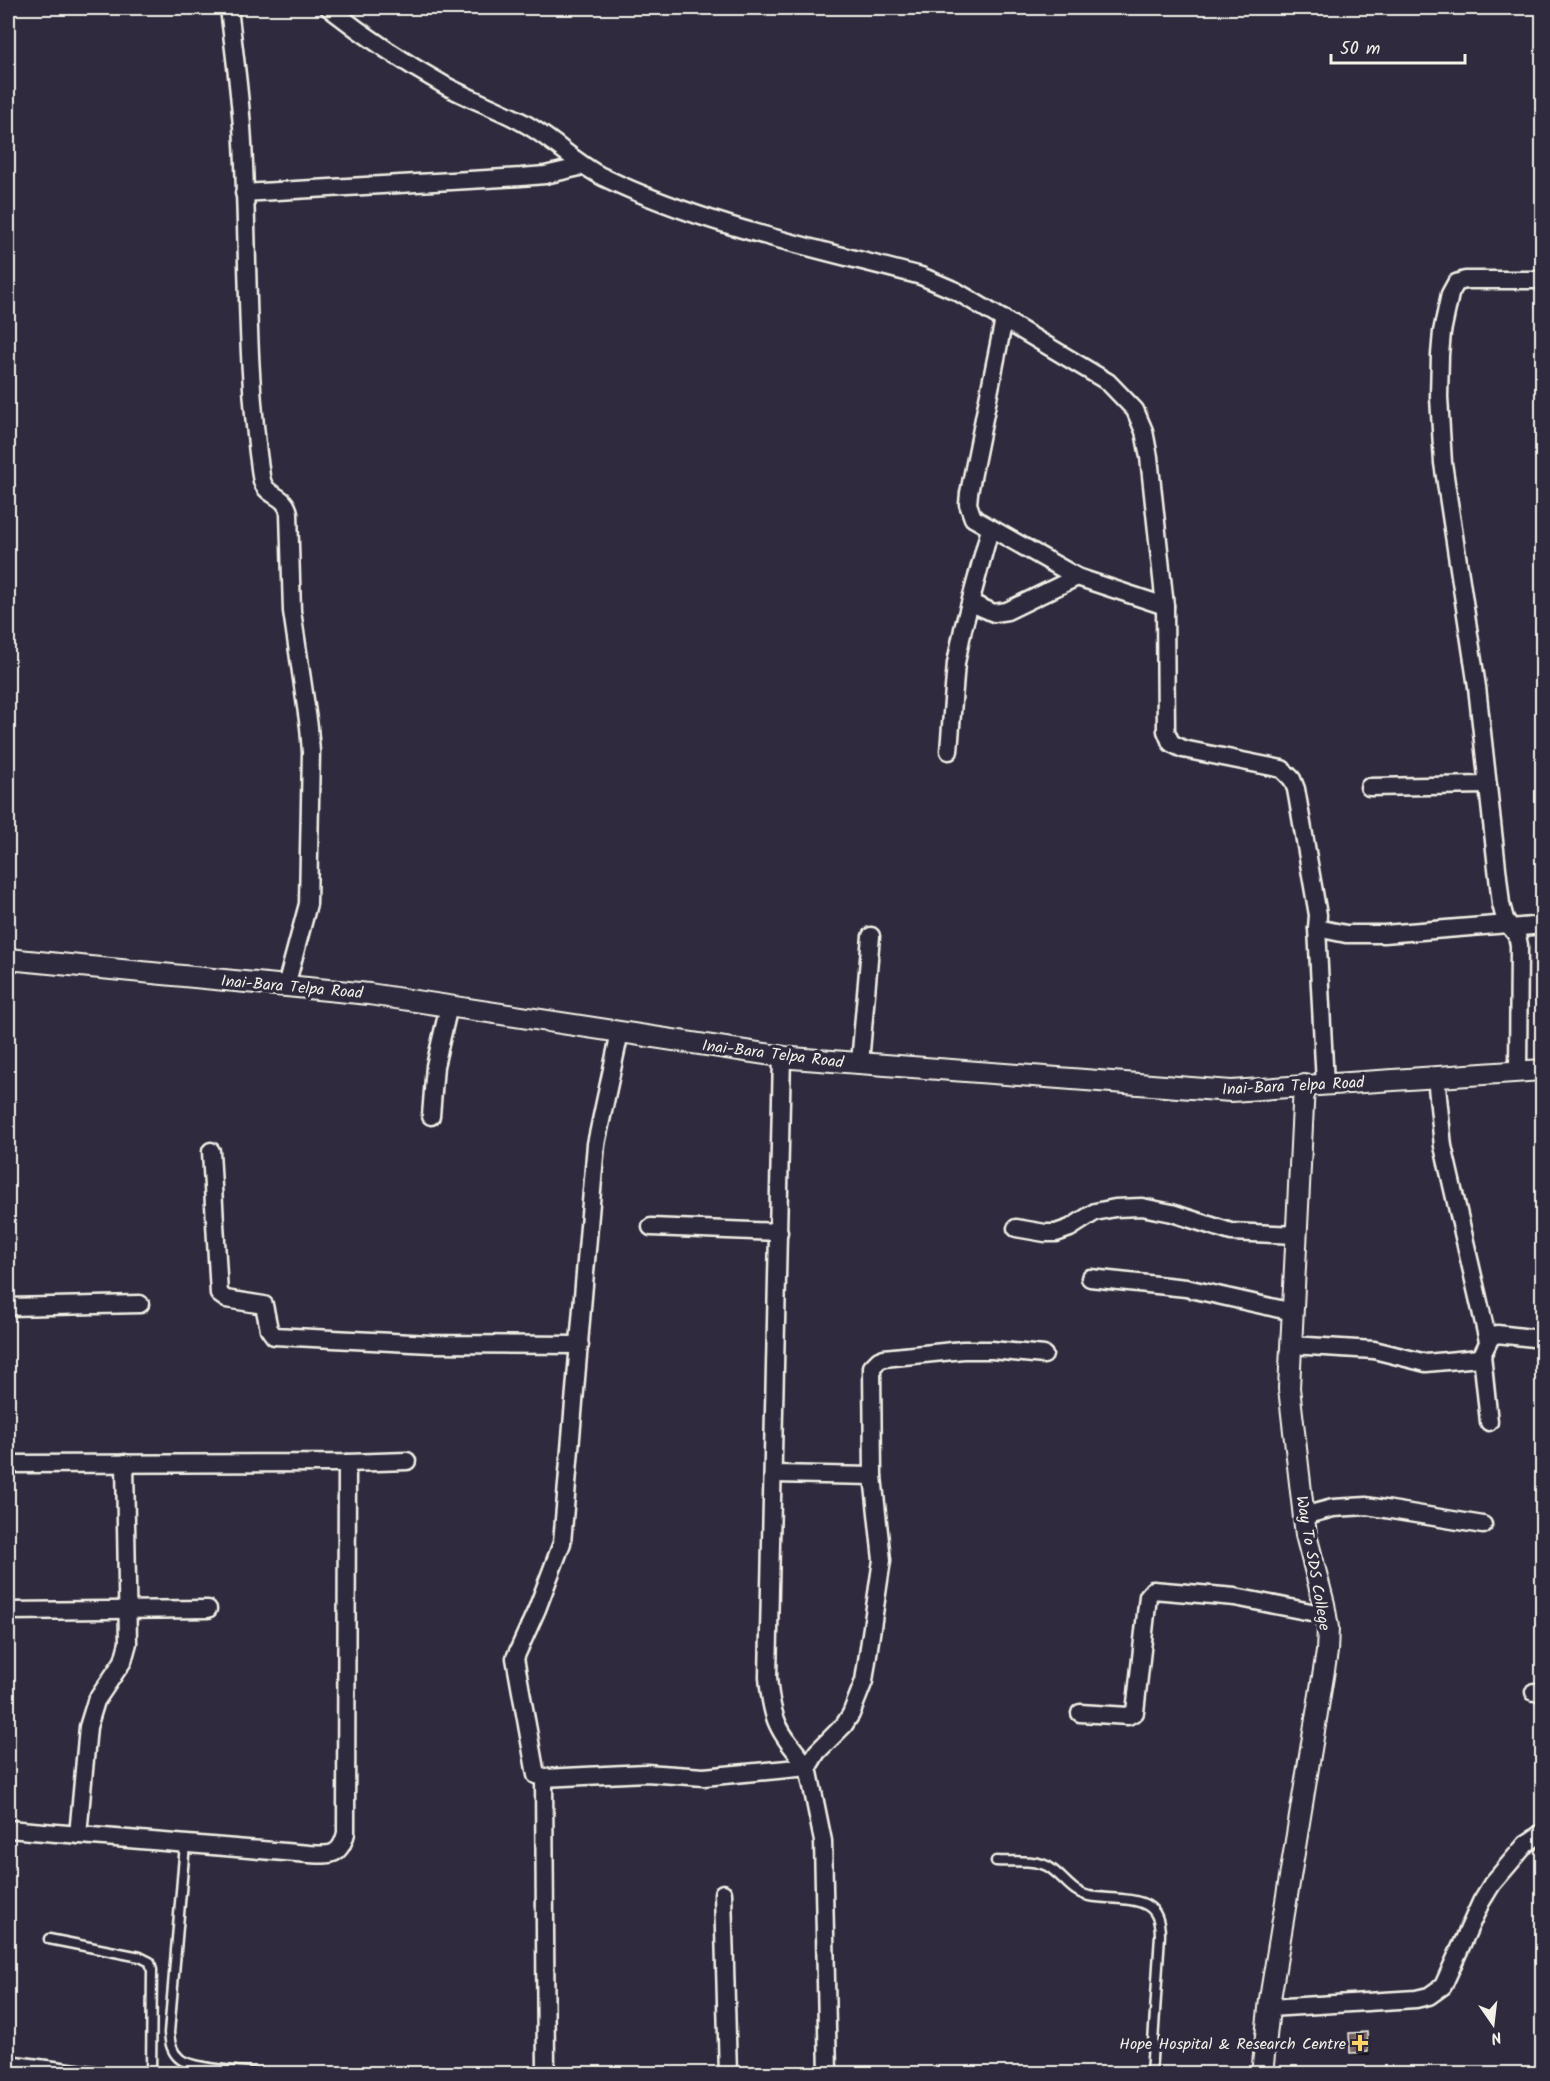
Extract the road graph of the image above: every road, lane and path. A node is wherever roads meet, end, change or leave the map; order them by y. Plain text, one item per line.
1 (229, 8) edge
2 (329, 8) edge
3 (584, 166) junction
4 (244, 193) junction
5 (1542, 280) edge
6 (1004, 320) junction
7 (990, 529) junction
8 (1077, 577) junction
9 (971, 603) junction
10 (1165, 606) junction
11 (949, 751) dead end
12 (1488, 785) junction
13 (1369, 787) dead end
14 (1542, 925) edge
15 (1509, 926) junction
16 (1317, 928) junction
17 (871, 936) dead end
18 (8, 959) edge
19 (286, 986) junction
20 (449, 1006) junction
21 (620, 1032) junction
22 (782, 1056) junction
23 (860, 1063) junction
24 (1542, 1070) edge
25 (1518, 1072) junction
26 (1436, 1077) junction
27 (1324, 1084) junction
28 (1304, 1085) junction
29 (431, 1116) dead end
30 (211, 1151) dead end
31 (651, 1227) dead end
32 (1016, 1228) dead end
33 (778, 1232) junction
34 (1297, 1235) junction
35 (1090, 1278) dead end
36 (140, 1304) dead end
37 (8, 1307) edge
38 (1293, 1311) junction
39 (1542, 1339) edge
40 (580, 1345) junction
41 (1291, 1345) junction
42 (1485, 1348) junction
43 (1044, 1355) dead end
44 (1489, 1422) dead end
45 (406, 1461) dead end
46 (126, 1463) junction
47 (347, 1463) junction
48 (8, 1464) edge
49 (774, 1474) junction
50 (873, 1476) junction
51 (1304, 1516) junction
52 (1483, 1525) dead end
53 (208, 1609) dead end
54 (129, 1610) junction
55 (8, 1611) edge
56 (1326, 1615) junction
57 (1080, 1713) dead end
58 (808, 1767) junction
59 (544, 1778) junction
60 (8, 1829) edge
61 (1542, 1833) edge
62 (78, 1835) junction
63 (185, 1844) junction
64 (996, 1862) dead end
65 (723, 1893) dead end
66 (49, 1939) dead end
67 (1269, 2008) junction
68 (8, 2060) edge
69 (116, 2073) edge
70 (151, 2073) edge
71 (271, 2073) edge
72 (546, 2073) edge
73 (728, 2073) edge
74 (828, 2073) edge
75 (1152, 2073) edge
76 (1262, 2073) edge

1 - 4 street
2 - 3 street
3 - 4 street
3 - 6 street
4 - 19 street
5 - 12 street
6 - 7 street
6 - 10 street
7 - 8 street
7 - 9 street
8 - 9 street
8 - 10 street
9 - 11 street
10 - 16 street
12 - 13 street
12 - 15 street
14 - 15 street
15 - 16 street
15 - 25 street
16 - 27 street
17 - 23 street
18 - 19 street, Inai-Bara Telpa Road
19 - 20 street, Inai-Bara Telpa Road
20 - 21 street, Inai-Bara Telpa Road
20 - 29 street
21 - 22 street, Inai-Bara Telpa Road
21 - 40 street
22 - 23 street, Inai-Bara Telpa Road
22 - 33 street
23 - 28 street, Inai-Bara Telpa Road
24 - 25 street, Inai-Bara Telpa Road
25 - 26 street, Inai-Bara Telpa Road
26 - 27 street, Inai-Bara Telpa Road
26 - 42 street
27 - 28 street, Inai-Bara Telpa Road
28 - 34 street, Way To SDS College
30 - 40 street
31 - 33 street
32 - 34 street
33 - 49 street
34 - 38 street, Way To SDS College
35 - 38 street
36 - 37 street
38 - 41 street, Way To SDS College
39 - 42 street
40 - 59 street
41 - 42 street
41 - 51 street, Way To SDS College
42 - 44 street
43 - 50 street
45 - 47 street
46 - 47 street
46 - 48 street
46 - 54 street
47 - 63 street
49 - 50 street
49 - 58 street
50 - 58 street
51 - 52 street
51 - 56 street, Way To SDS College
53 - 54 street
54 - 55 street
54 - 62 street
56 - 57 street
56 - 67 street, Way To SDS College
58 - 59 street
58 - 74 street
59 - 72 street
60 - 62 street
61 - 67 street
62 - 63 street
63 - 71 lane
64 - 75 lane
65 - 73 street
66 - 70 lane
67 - 76 street, Way To SDS College
68 - 69 lane

